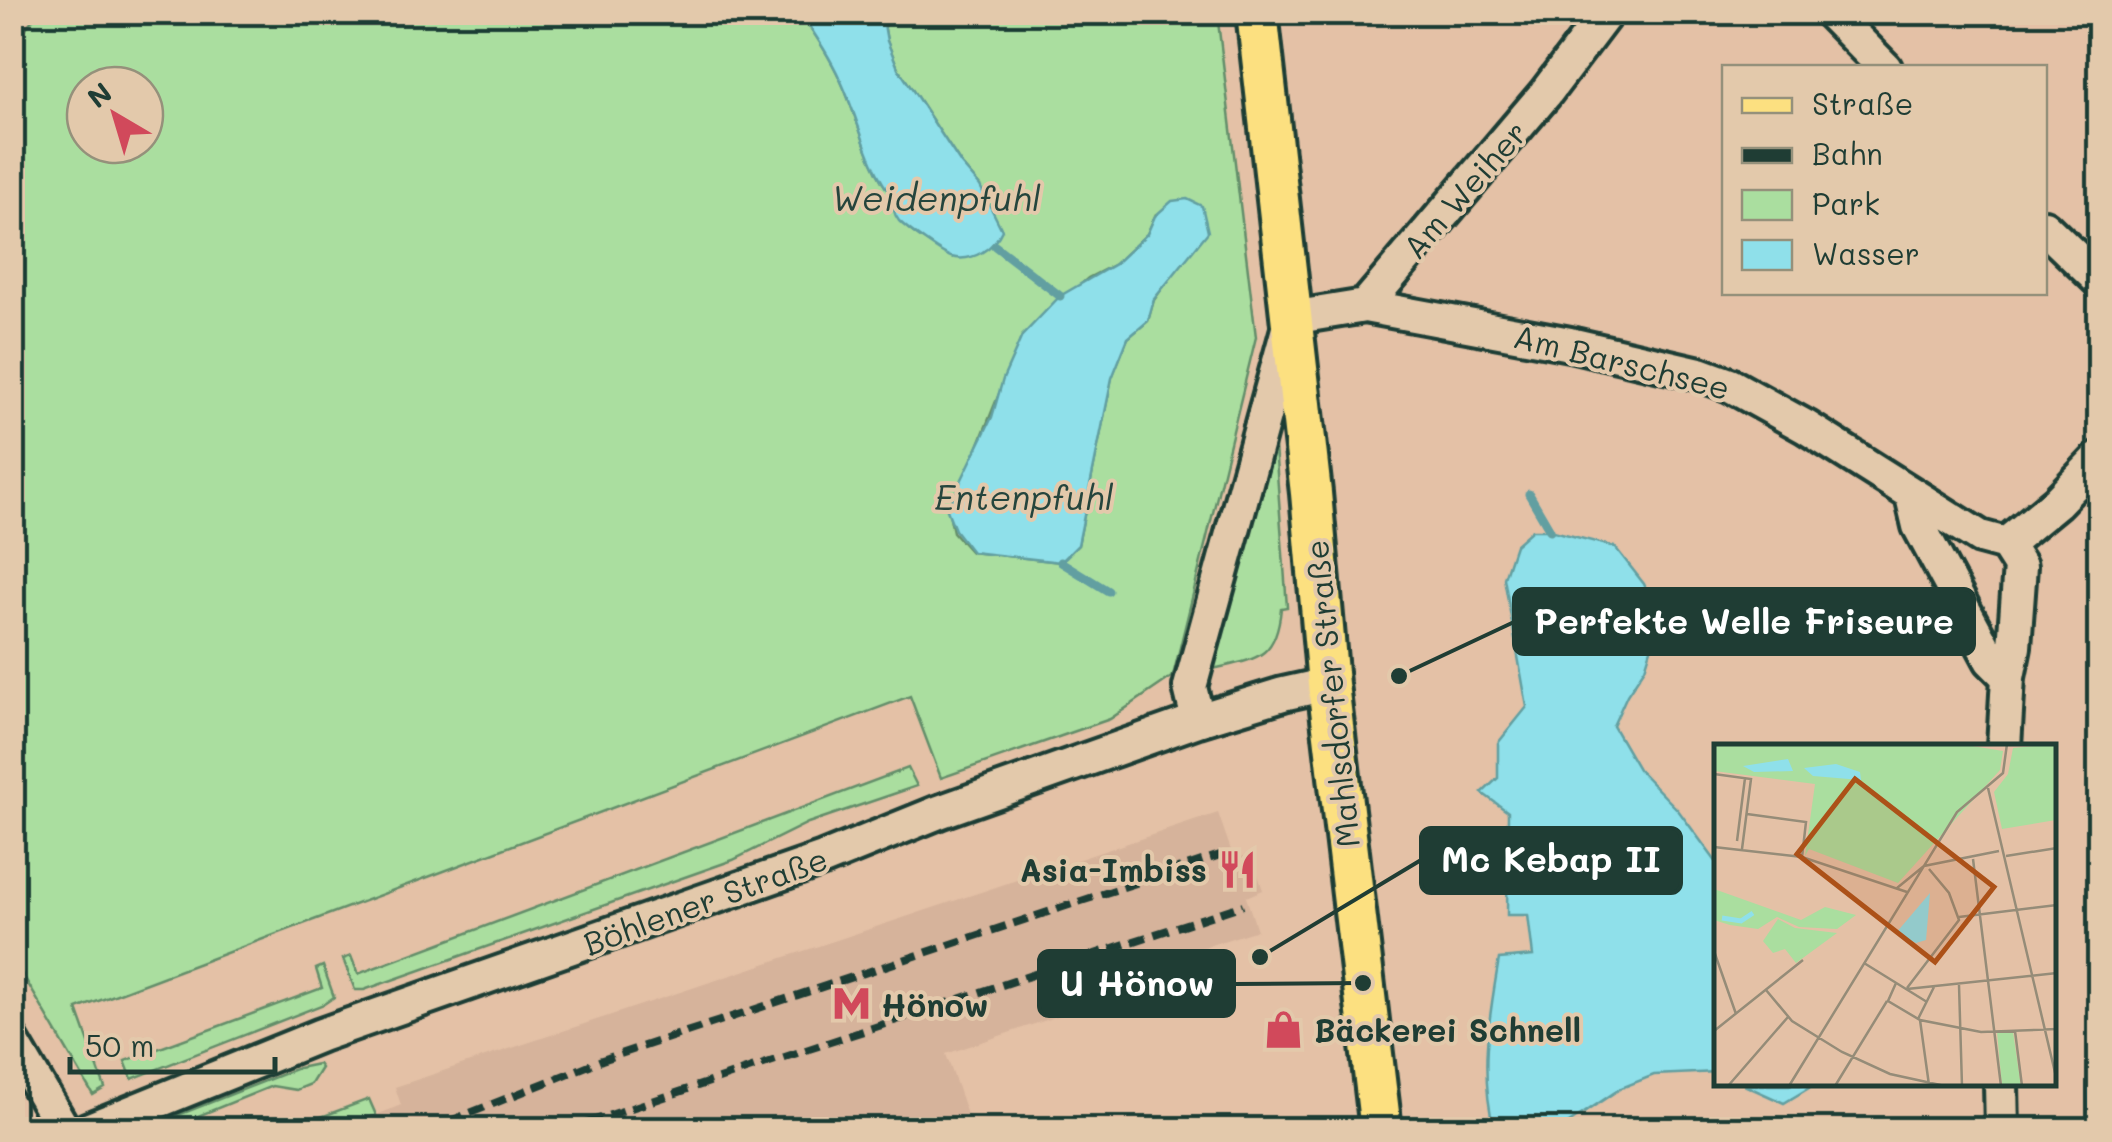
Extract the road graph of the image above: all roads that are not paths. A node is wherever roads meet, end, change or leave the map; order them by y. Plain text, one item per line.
1 (1256, 12) edge
2 (1607, 12) edge
3 (1830, 12) edge
4 (1882, 65) edge
5 (2047, 230) edge
6 (2100, 281) edge
7 (1365, 306) junction
8 (1291, 318) junction
9 (2100, 458) edge
10 (1912, 496) junction
11 (2006, 544) junction
12 (2008, 677) junction
13 (1328, 684) junction
14 (1198, 720) junction
15 (2004, 744) edge
16 (12, 1041) edge
17 (2000, 1087) edge
18 (64, 1130) edge
19 (87, 1130) edge
20 (1381, 1130) edge
21 (2002, 1130) edge

1 - 8 main road, Mahlsdorfer Straße
2 - 7 street, Am Weiher
3 - 4 street
5 - 6 street
7 - 8 street
7 - 10 street, Am Barschsee
8 - 13 main road, Mahlsdorfer Straße
8 - 14 street, Mahlsdorfer Straße
9 - 11 street
10 - 11 street, Am Barschsee
10 - 12 street
11 - 12 street
12 - 15 street
13 - 14 street, Böhlener Straße
13 - 20 main road, Mahlsdorfer Straße
14 - 19 street, Böhlener Straße
16 - 18 street
17 - 21 street

